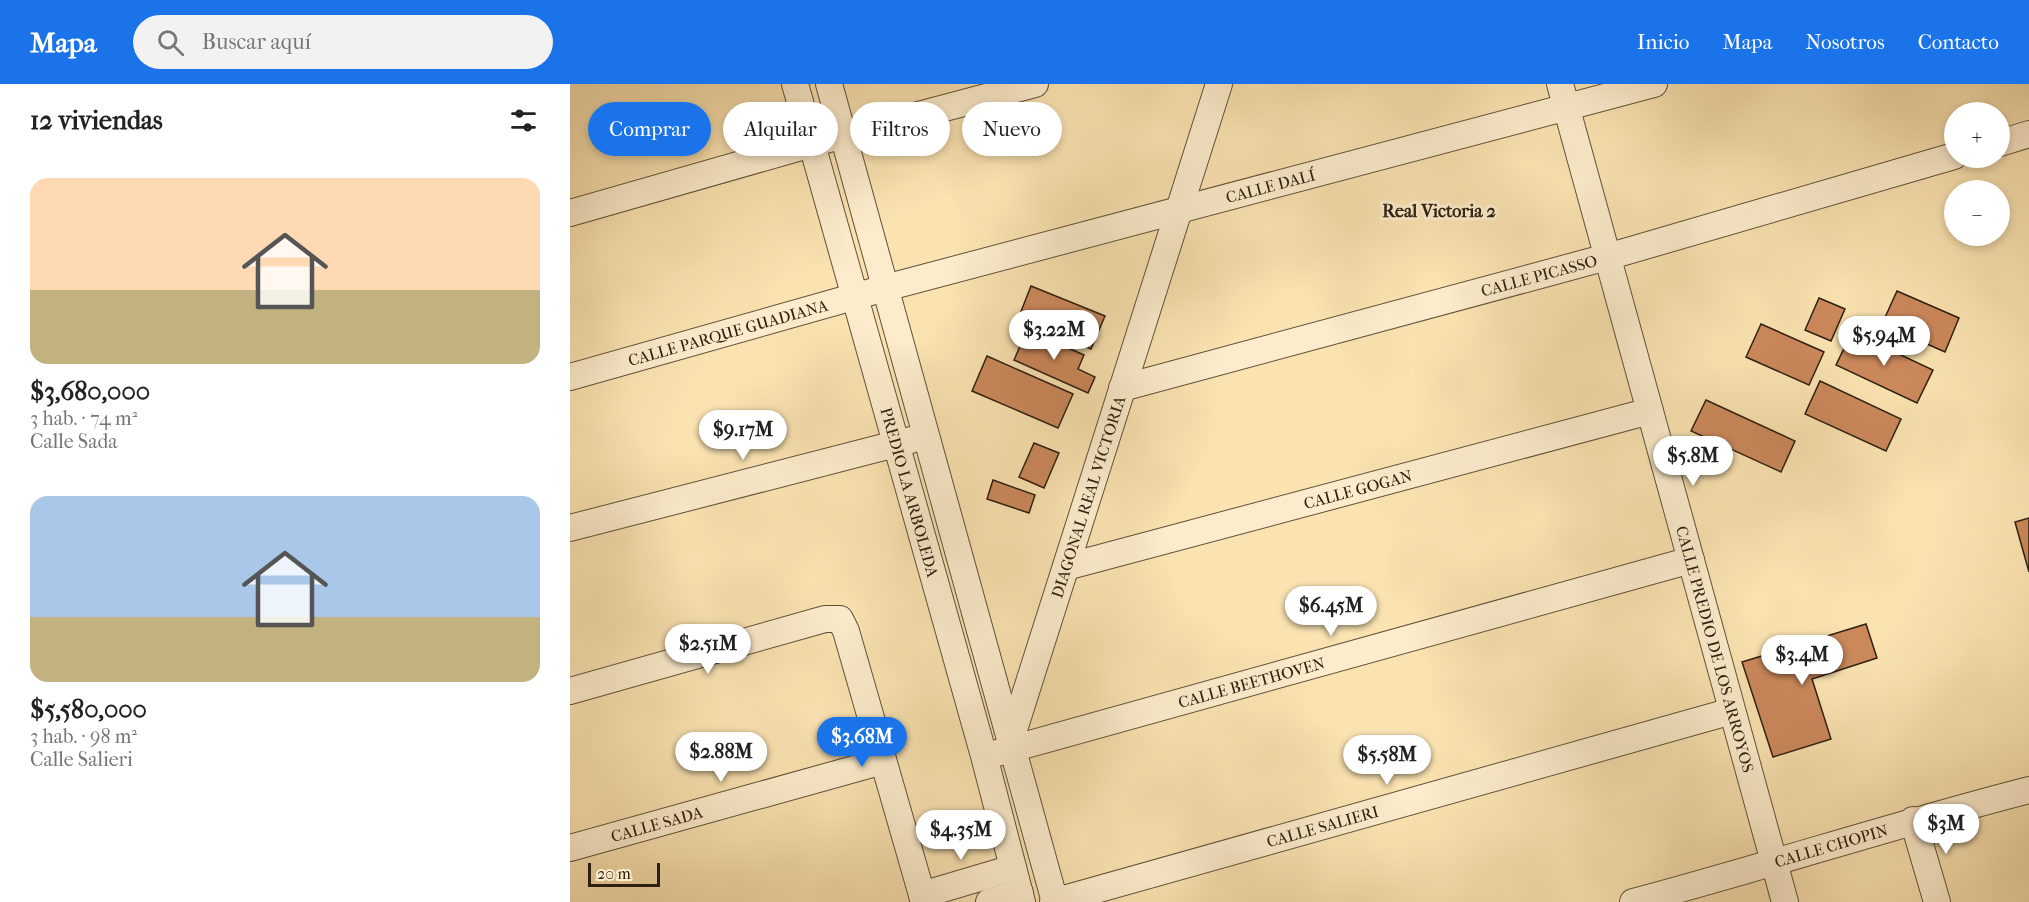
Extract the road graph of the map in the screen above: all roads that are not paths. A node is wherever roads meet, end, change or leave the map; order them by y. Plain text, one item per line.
1 (795, 84) edge
2 (829, 84) edge
3 (1035, 84) edge
4 (1219, 84) edge
5 (1654, 84) edge
6 (1563, 96) edge
7 (800, 102) edge
8 (2029, 134) edge
9 (843, 135) junction
10 (838, 136) edge
11 (2010, 140) edge
12 (770, 156) edge
13 (815, 156) edge
14 (1944, 159) edge
15 (570, 213) edge
16 (1178, 213) junction
17 (1608, 257) junction
18 (885, 288) junction
19 (855, 297) junction
20 (570, 377) edge
21 (1122, 388) junction
22 (1650, 411) junction
23 (926, 436) junction
24 (896, 443) junction
25 (570, 528) edge
26 (1690, 560) junction
27 (1066, 567) junction
28 (570, 691) edge
29 (1732, 711) junction
30 (1012, 744) junction
31 (984, 756) junction
32 (883, 761) junction
33 (2029, 790) edge
34 (1913, 820) junction
35 (570, 848) edge
36 (1774, 864) junction
37 (1013, 868) junction
38 (923, 898) edge
39 (1021, 898) edge
40 (989, 902) edge
41 (1054, 902) edge
42 (1633, 902) edge
43 (1785, 902) edge
44 (1937, 902) edge

1 - 7 street, PREDIO LA ARBOLEDA
2 - 9 street, PREDIO LA ARBOLEDA
3 - 9 street
4 - 16 street, DIAGONAL REAL VICTORIA
5 - 6 street, CALLE DALÍ
6 - 16 street, CALLE DALÍ
6 - 17 street, CALLE PREDIO DE LOS ARROYOS
8 - 11 street
9 - 10 street
9 - 18 street, PREDIO LA ARBOLEDA
12 - 15 street
13 - 19 street, PREDIO LA ARBOLEDA
14 - 17 street, CALLE PICASSO
16 - 18 street, CALLE DALÍ
16 - 21 street, DIAGONAL REAL VICTORIA
17 - 21 street, CALLE PICASSO
17 - 22 street, CALLE PREDIO DE LOS ARROYOS
18 - 19 street, CALLE PARQUE GUADIANA
18 - 23 street, PREDIO LA ARBOLEDA
19 - 20 street, CALLE PARQUE GUADIANA
19 - 24 street, PREDIO LA ARBOLEDA
21 - 27 street, DIAGONAL REAL VICTORIA
22 - 26 street, CALLE PREDIO DE LOS ARROYOS
22 - 27 street, CALLE GOGAN
23 - 24 street
23 - 30 street, PREDIO LA ARBOLEDA
24 - 25 street
24 - 31 street, PREDIO LA ARBOLEDA
26 - 29 street, CALLE PREDIO DE LOS ARROYOS
26 - 30 street, CALLE BEETHOVEN
27 - 30 street, DIAGONAL REAL VICTORIA
28 - 32 street
29 - 36 street, CALLE PREDIO DE LOS ARROYOS
29 - 41 street, CALLE SALIERI
30 - 31 street, CALLE BEETHOVEN
30 - 41 street, PREDIO LA ARBOLEDA
31 - 37 street, PREDIO LA ARBOLEDA
32 - 35 street, CALLE SADA
32 - 38 street
33 - 34 street, CALLE CHOPIN
34 - 36 street, CALLE CHOPIN
34 - 44 street
36 - 42 street, CALLE CHOPIN
36 - 43 street, CALLE PREDIO DE LOS ARROYOS
37 - 38 street
37 - 39 street, PREDIO LA ARBOLEDA
39 - 40 street

